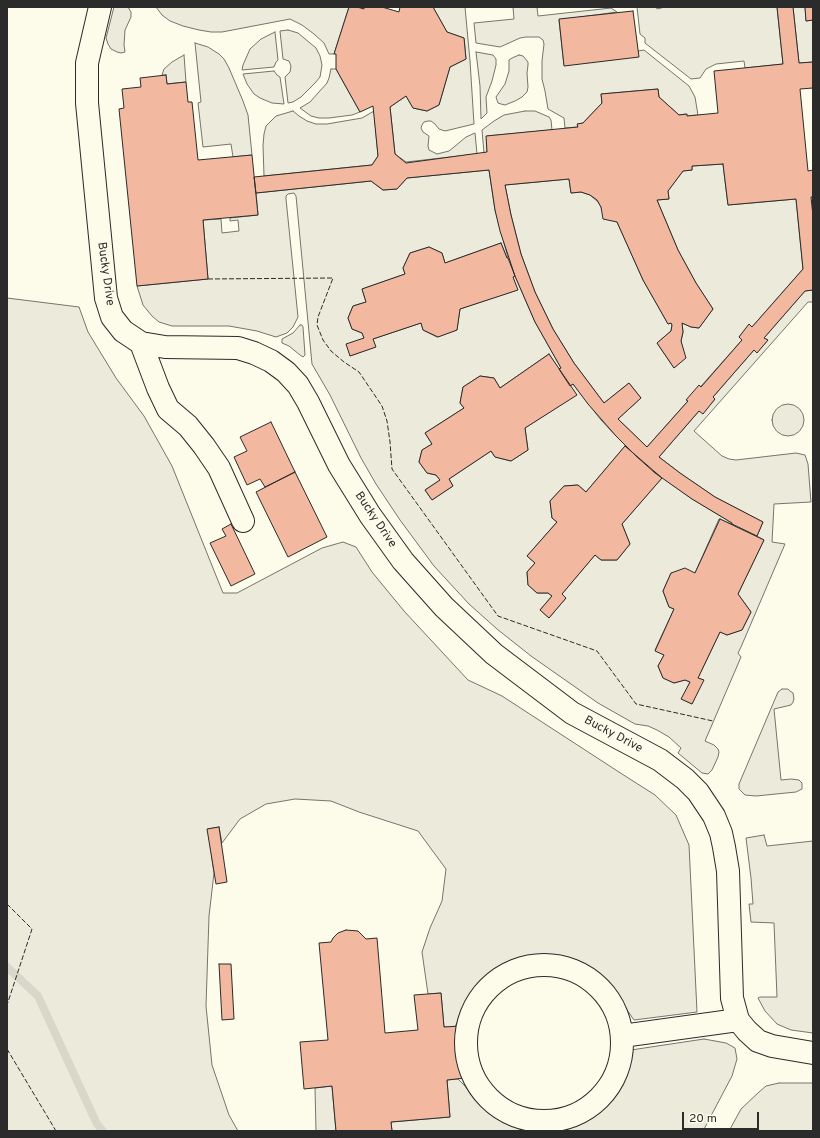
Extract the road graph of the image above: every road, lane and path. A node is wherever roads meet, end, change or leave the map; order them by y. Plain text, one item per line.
1 (100, 7) edge
2 (142, 343) junction
3 (243, 521) dead end
4 (742, 1025) junction
5 (622, 1036) junction
6 (813, 1053) edge

1 - 2 lane, Bucky Drive
2 - 3 lane
2 - 4 lane, Bucky Drive
4 - 5 lane
4 - 6 lane
5 - 5 lane

